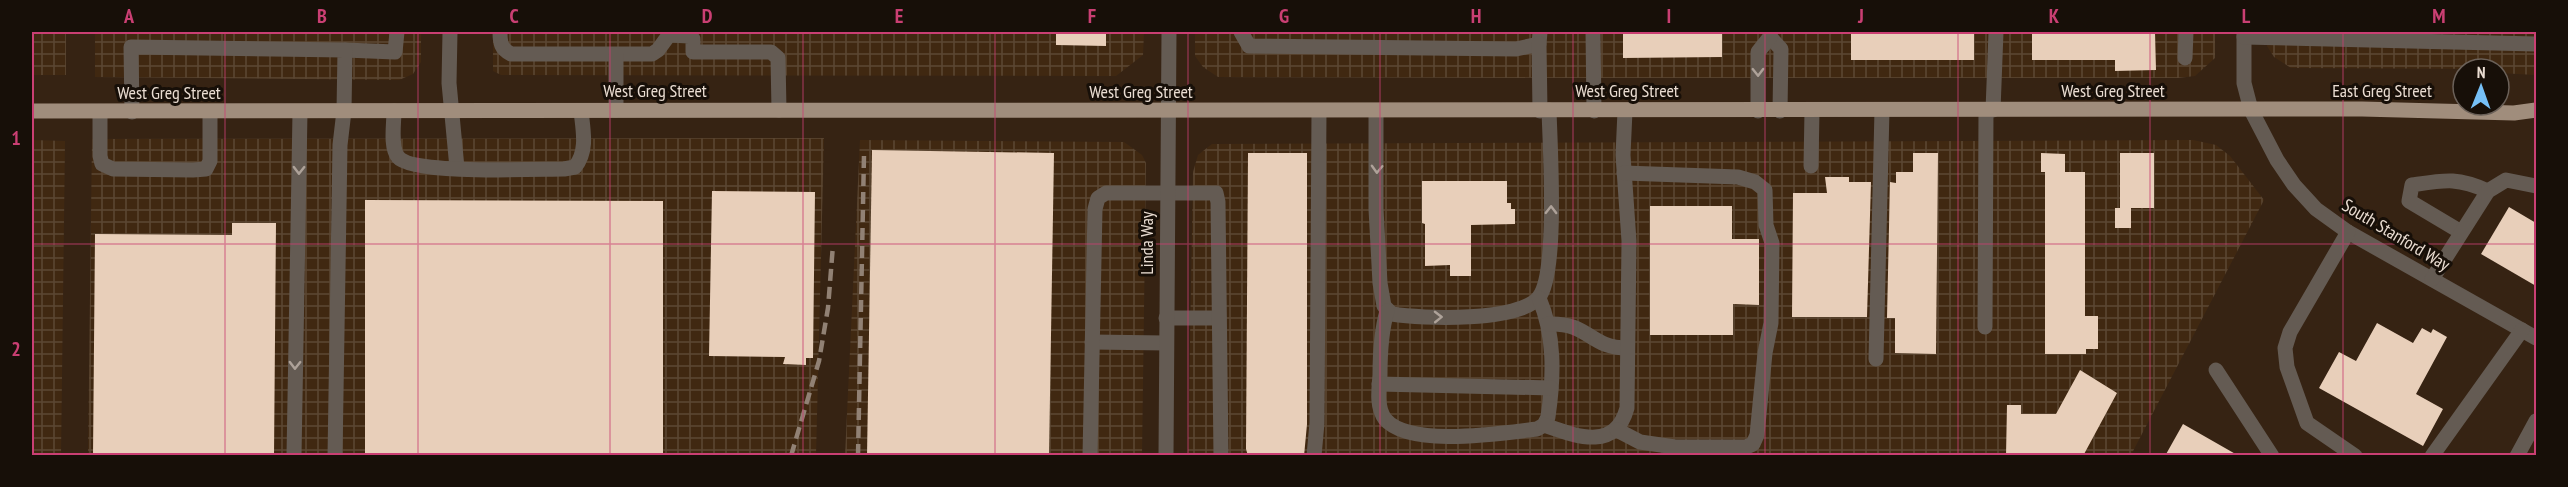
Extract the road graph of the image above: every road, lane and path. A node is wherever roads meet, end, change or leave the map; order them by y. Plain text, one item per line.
1 (397, 32) edge
2 (450, 32) edge
3 (500, 32) edge
4 (1169, 32) edge
5 (1241, 32) edge
6 (1593, 32) edge
7 (1996, 32) edge
8 (2186, 32) edge
9 (1770, 34) edge
10 (2244, 34) edge
11 (1539, 38) edge
12 (2536, 44) edge
13 (345, 50) junction
14 (616, 55) junction
15 (2185, 58) dead end
16 (616, 110) junction
17 (779, 110) junction
18 (1882, 110) junction
19 (1990, 110) junction
20 (2250, 110) junction
21 (2536, 110) edge
22 (32, 111) edge
23 (344, 111) junction
24 (394, 111) junction
25 (451, 111) junction
26 (582, 111) junction
27 (1167, 111) junction
28 (1319, 111) junction
29 (1376, 111) junction
30 (1545, 111) junction
31 (1594, 111) junction
32 (1625, 111) junction
33 (1758, 111) junction
34 (1780, 111) junction
35 (1812, 111) junction
36 (100, 112) junction
37 (132, 112) junction
38 (210, 112) junction
39 (300, 112) junction
40 (2514, 113) junction
41 (2536, 119) edge
42 (1811, 166) dead end
43 (457, 168) junction
44 (1624, 173) junction
45 (2536, 186) edge
46 (2488, 191) junction
47 (1167, 194) junction
48 (2348, 232) junction
49 (2461, 232) junction
50 (2432, 279) junction
51 (1539, 298) junction
52 (1387, 311) junction
53 (1166, 318) junction
54 (1220, 318) junction
55 (1548, 324) junction
56 (1985, 327) dead end
57 (2522, 330) junction
58 (2536, 338) edge
59 (1092, 342) junction
60 (1166, 343) junction
61 (1627, 348) junction
62 (1876, 359) dead end
63 (2216, 370) dead end
64 (1379, 384) junction
65 (1551, 388) junction
66 (2536, 421) edge
67 (1544, 425) junction
68 (1617, 430) junction
69 (294, 456) edge
70 (335, 456) edge
71 (1090, 456) edge
72 (1166, 456) edge
73 (1221, 456) edge
74 (1314, 456) edge
75 (2272, 456) edge
76 (2355, 456) edge
77 (2432, 456) edge
78 (2517, 456) edge

1 - 13 street
2 - 25 street
3 - 14 street
4 - 27 street, Linda Way
5 - 11 street
6 - 31 street
7 - 19 street
8 - 15 street
9 -> 33 street
9 - 34 street
10 - 12 street
10 - 20 street, South Stanford Way
11 - 30 street
13 - 23 street
13 - 37 street
14 - 16 street
14 - 17 street
16 - 17 main road, West Greg Street
16 - 26 main road, West Greg Street
17 - 27 main road, West Greg Street
18 - 19 main road, West Greg Street
18 - 35 main road, West Greg Street
18 - 62 street
19 - 20 main road, West Greg Street
19 - 56 street
20 - 40 main road, East Greg Street
20 - 48 street, South Stanford Way
21 - 40 main road, East Greg Street
22 - 36 main road, West Greg Street
23 - 24 main road, West Greg Street
23 - 39 main road, West Greg Street
23 - 70 street
24 - 25 main road, West Greg Street
24 - 43 street
25 - 26 main road, West Greg Street
25 - 43 street
26 - 43 street
27 - 28 main road, West Greg Street
27 - 47 street, Linda Way
28 - 29 main road, West Greg Street
28 - 74 street
29 - 30 main road, West Greg Street
29 -> 52 street
30 - 31 main road, West Greg Street
51 -> 30 street
31 - 32 main road, West Greg Street
32 - 33 main road, West Greg Street
32 - 44 street
33 - 34 main road, West Greg Street
34 - 35 main road, West Greg Street
35 - 42 street
36 - 37 main road, West Greg Street
36 - 38 street
37 - 38 main road, West Greg Street
38 - 39 main road, West Greg Street
39 -> 69 street
40 - 41 main road, East Greg Street
44 - 61 street
44 - 68 street
45 - 46 street
46 - 49 street
46 - 49 street
47 - 53 street, Linda Way
47 - 54 street
47 - 59 street
48 - 50 street, South Stanford Way
48 - 76 street
49 - 50 street
50 - 57 street, South Stanford Way
52 -> 51 street
51 - 55 street
52 - 64 street
53 - 54 street
53 - 60 street, Linda Way
54 - 73 street
55 - 61 street
55 - 65 street
57 - 58 street, South Stanford Way
57 - 77 street
59 - 60 street
59 - 71 street
60 - 72 street, Linda Way
61 - 68 street
63 - 75 street
64 - 65 street
64 - 67 street
65 - 67 street
66 - 78 street
67 - 68 street

